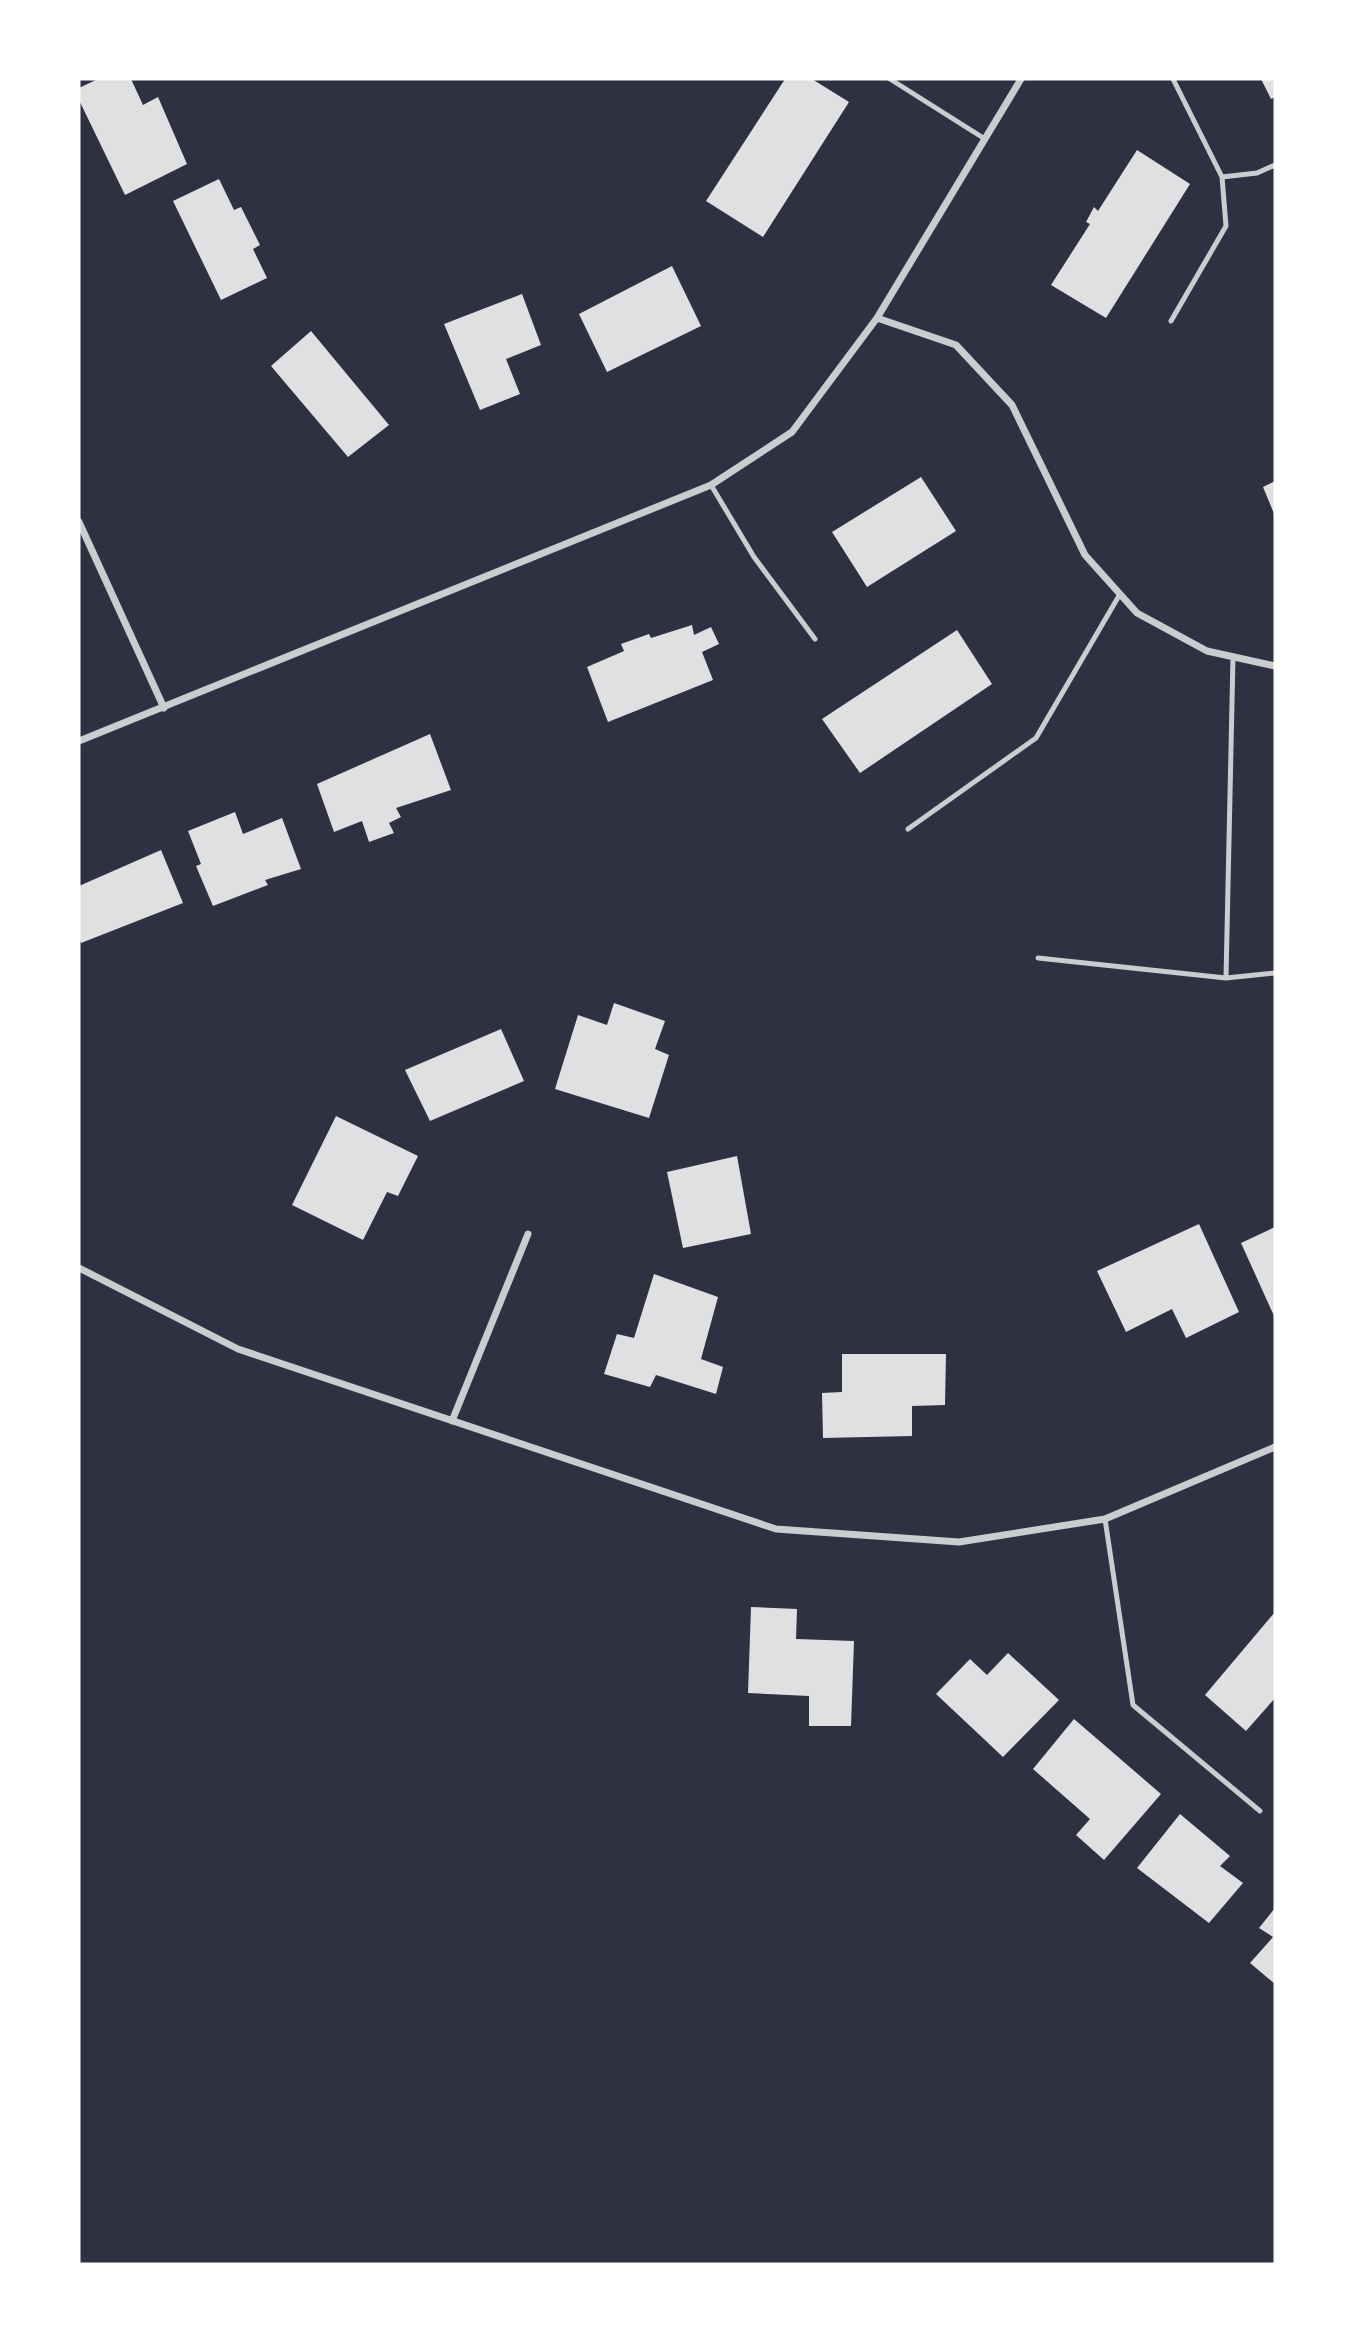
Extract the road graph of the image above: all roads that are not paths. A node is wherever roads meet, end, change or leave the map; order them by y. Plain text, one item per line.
1 (890, 79) edge
2 (1021, 79) edge
3 (1174, 79) edge
4 (985, 139) junction
5 (1275, 165) edge
6 (1222, 177) junction
7 (877, 318) junction
8 (1171, 321) dead end
9 (711, 485) junction
10 (79, 522) edge
11 (1120, 594) junction
12 (815, 639) dead end
13 (1233, 657) junction
14 (1275, 666) edge
15 (164, 708) junction
16 (79, 741) edge
17 (908, 829) dead end
18 (1038, 958) dead end
19 (1275, 973) edge
20 (1226, 978) junction
21 (528, 1234) dead end
22 (79, 1268) edge
23 (452, 1421) junction
24 (1275, 1447) edge
25 (1105, 1518) junction
26 (1260, 1811) dead end

1 - 4 lane
2 - 4 street
3 - 6 lane
4 - 7 street
5 - 6 lane
6 - 8 lane
7 - 9 street
7 - 11 street
9 - 12 lane
9 - 15 street
10 - 15 street
11 - 13 street
11 - 17 lane
13 - 14 street
13 - 20 lane
15 - 16 street
18 - 20 lane
19 - 20 lane
21 - 23 street
22 - 23 street
23 - 25 street
24 - 25 street
25 - 26 lane

